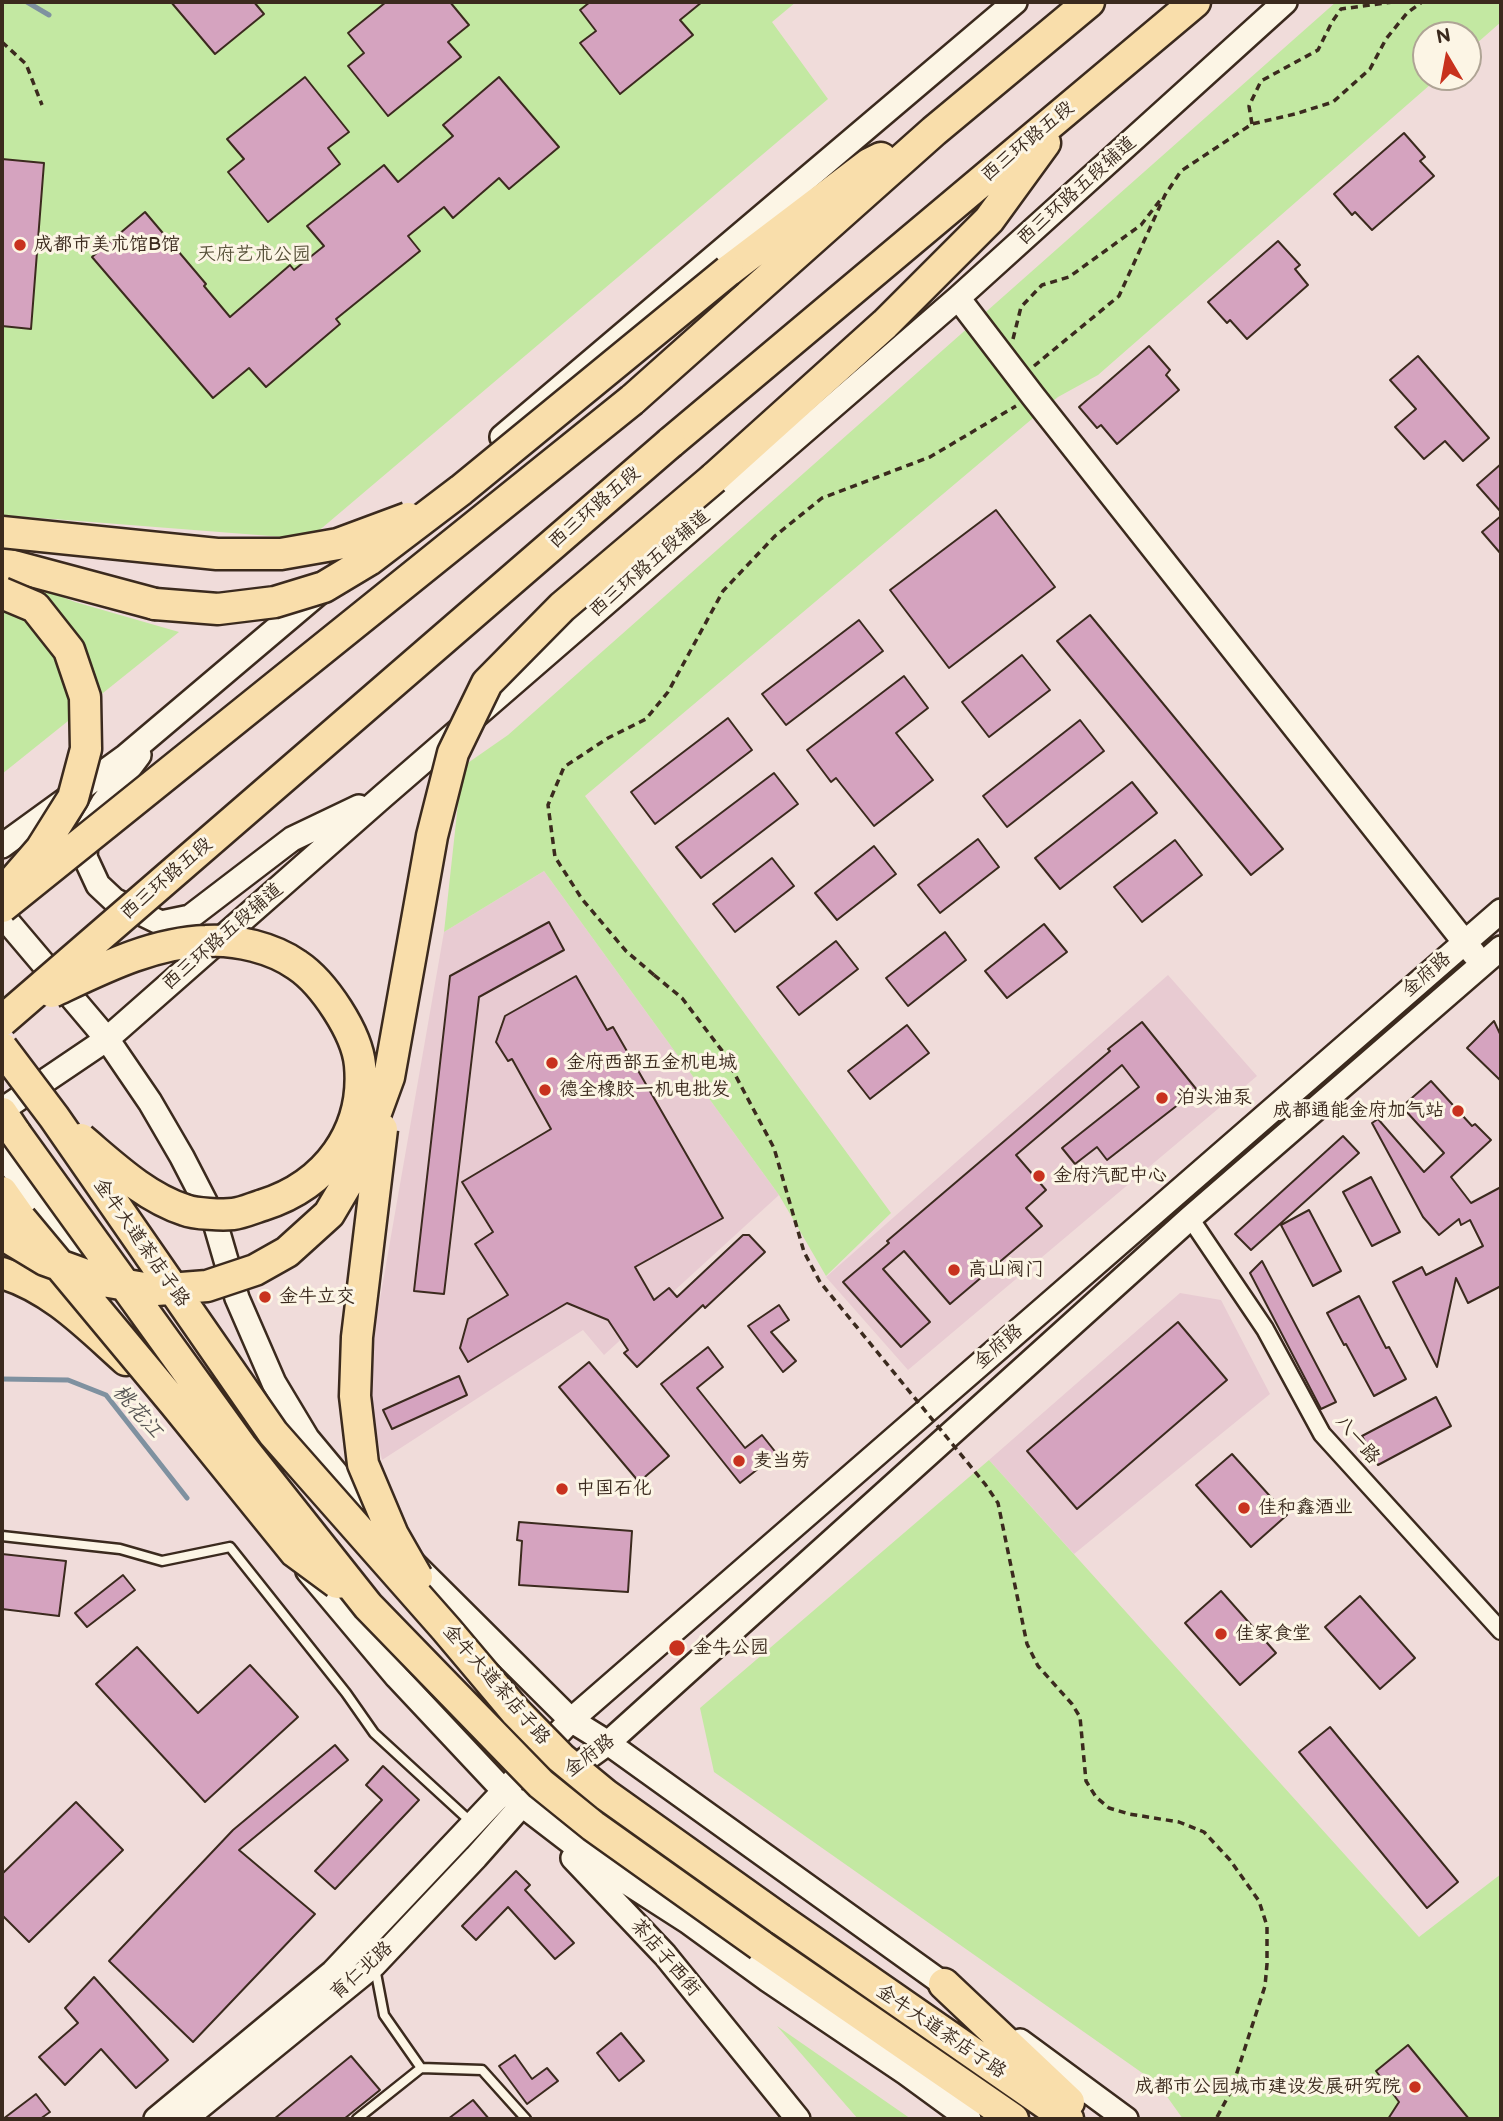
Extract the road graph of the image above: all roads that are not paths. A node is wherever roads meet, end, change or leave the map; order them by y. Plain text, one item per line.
1 (1015, 2) edge
2 (1089, 2) edge
3 (1195, 2) edge
4 (1285, 2) edge
5 (1071, 107) junction
6 (934, 131) junction
7 (958, 298) junction
8 (461, 490) junction
9 (2, 532) edge
10 (2, 563) edge
11 (2, 593) edge
12 (160, 727) junction
13 (382, 797) junction
14 (2, 846) edge
15 (2, 894) edge
16 (2, 907) edge
17 (1501, 911) edge
18 (2, 915) edge
19 (1465, 942) junction
20 (1501, 948) edge
21 (1482, 965) junction
22 (9, 1016) edge
23 (107, 1039) junction
24 (2, 1048) edge
25 (389, 1077) junction
26 (54, 1117) junction
27 (5, 1127) edge
28 (2, 1192) edge
29 (1190, 1218) junction
30 (2, 1234) edge
31 (2, 1273) edge
32 (175, 1404) junction
33 (2, 1535) edge
34 (368, 1606) junction
35 (446, 1629) junction
36 (1501, 1631) edge
37 (571, 1720) junction
38 (608, 1743) junction
39 (504, 1791) junction
40 (523, 1805) junction
41 (473, 1824) junction
42 (374, 1965) junction
43 (944, 1984) junction
44 (421, 2068) junction
45 (156, 2119) edge
46 (185, 2119) edge
47 (357, 2119) edge
48 (526, 2119) edge
49 (798, 2119) edge
50 (969, 2119) edge
51 (1013, 2119) edge
52 (1068, 2119) edge
53 (1087, 2119) edge
54 (1126, 2119) edge

1 - 12 main road
2 - 6 highway
3 - 5 highway, 西三环路五段
4 - 7 main road, 西三环路五段辅道
5 - 22 highway, 西三环路五段, bridge
5 - 25 highway, bridge
6 - 8 highway, bridge
6 - 16 highway, bridge
7 - 13 main road, 西三环路五段辅道
7 - 19 main road
8 - 9 highway, bridge
8 - 10 highway, bridge
11 - 15 highway, bridge
12 - 13 main road
12 - 14 main road
13 - 23 main road, 西三环路五段辅道
17 - 19 main road, 金府路
18 - 23 main road
19 - 21 main road
19 - 37 main road, 金府路
20 - 21 main road, 金府路
21 - 29 main road, 金府路
22 - 26 highway, bridge
23 - 27 main road, 西三环路五段辅道
23 - 37 main road
24 - 26 highway, bridge
25 - 30 highway, bridge
25 - 35 highway, bridge
26 - 35 highway, 金牛大道茶店子路, bridge
27 - 34 highway, 金牛大道茶店子路, bridge
27 - 39 main road
28 - 32 highway, bridge
29 - 36 street, 八一路
29 - 38 main road, 金府路
31 - 32 highway, bridge
32 - 34 highway, bridge
33 - 41 lane
34 - 51 highway, 金牛大道茶店子路, bridge
35 - 52 highway, 金牛大道茶店子路, bridge
37 - 38 main road
37 - 39 main road, 金府路
38 - 40 main road, 金府路
38 - 43 main road
39 - 40 main road
39 - 41 main road, 金府路
40 - 42 main road, 育仁北路
40 - 49 main road, 茶店子西街
40 - 50 main road
41 - 45 main road, 金府路
42 - 44 lane
42 - 46 main road, 育仁北路
43 - 53 highway
43 - 54 main road
44 - 47 lane
44 - 48 lane

